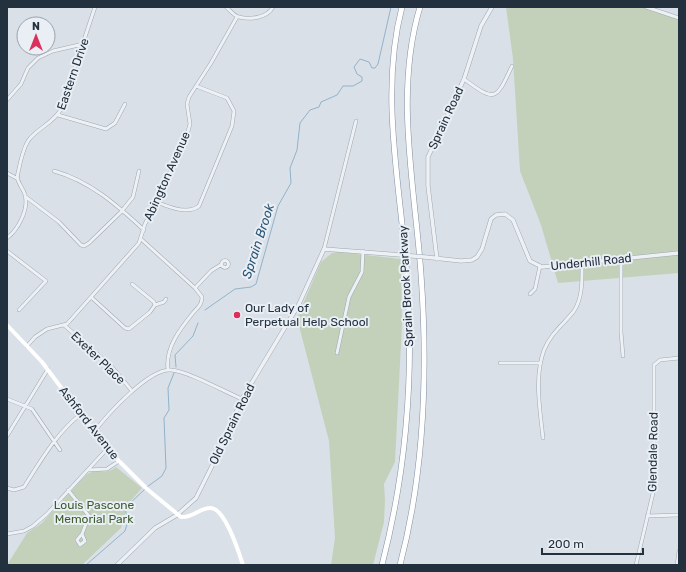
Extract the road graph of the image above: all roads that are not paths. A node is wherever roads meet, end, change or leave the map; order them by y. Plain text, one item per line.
1 (95, 7) edge
2 (226, 7) edge
3 (273, 7) edge
4 (402, 7) edge
5 (420, 7) edge
6 (492, 7) edge
7 (646, 7) edge
8 (237, 17) junction
9 (679, 18) edge
10 (84, 44) junction
11 (512, 66) dead end
12 (464, 79) junction
13 (196, 86) junction
14 (7, 100) edge
15 (124, 104) dead end
16 (58, 115) junction
17 (356, 121) dead end
18 (54, 171) dead end
19 (139, 171) dead end
20 (7, 173) edge
21 (18, 179) junction
22 (26, 197) junction
23 (157, 202) junction
24 (123, 210) junction
25 (144, 230) junction
26 (7, 238) edge
27 (141, 240) junction
28 (324, 249) junction
29 (7, 251) edge
30 (363, 252) junction
31 (679, 253) edge
32 (437, 258) junction
33 (621, 258) junction
34 (582, 263) junction
35 (222, 264) dead end
36 (540, 266) junction
37 (132, 284) dead end
38 (195, 288) junction
39 (530, 294) dead end
40 (91, 297) junction
41 (166, 299) dead end
42 (154, 305) junction
43 (19, 310) dead end
44 (7, 325) edge
45 (64, 326) junction
46 (27, 346) junction
47 (337, 353) dead end
48 (623, 356) dead end
49 (679, 358) edge
50 (500, 363) dead end
51 (541, 363) junction
52 (48, 369) junction
53 (168, 370) junction
54 (132, 391) junction
55 (7, 398) edge
56 (242, 399) junction
57 (26, 406) junction
58 (81, 414) junction
59 (94, 432) junction
60 (7, 436) edge
61 (543, 438) dead end
62 (54, 443) junction
63 (107, 449) junction
64 (60, 450) dead end
65 (96, 460) junction
66 (119, 461) junction
67 (102, 469) junction
68 (88, 470) junction
69 (7, 488) edge
70 (68, 490) junction
71 (177, 515) junction
72 (679, 515) edge
73 (647, 516) junction
74 (7, 534) edge
75 (82, 534) dead end
76 (679, 551) edge
77 (117, 565) edge
78 (243, 565) edge
79 (382, 565) edge
80 (400, 565) edge
81 (636, 565) edge
82 (677, 565) edge

1 - 10 street, Eastern Drive
2 - 8 street
3 - 8 street
4 - 79 highway, Sprain Brook Parkway
5 - 80 highway, Sprain Brook Parkway
6 - 12 street, Sprain Road
7 - 9 street
8 - 13 street, Abington Avenue
10 - 14 street
10 - 16 street, Eastern Drive
11 - 12 street
12 - 32 street, Sprain Road
13 - 23 street, Abington Avenue
13 - 23 street
15 - 16 street
16 - 21 street, Eastern Drive
17 - 28 street, Old Sprain Road
18 - 24 street
19 - 24 street
20 - 21 street
21 - 22 street
22 - 24 street
22 - 26 street
23 - 25 street, Abington Avenue
24 - 25 street
25 - 27 street, Abington Avenue
27 - 38 street
27 - 40 street
28 - 30 street, Underhill Road
28 - 56 street, Old Sprain Road
29 - 43 street
30 - 32 street, Underhill Road, bridge
30 - 47 street
31 - 33 street, Underhill Road
32 - 36 street, Underhill Road
33 - 34 street, Underhill Road
33 - 48 street
34 - 36 street, Underhill Road
34 - 51 street
35 - 38 street
36 - 39 street
37 - 42 street
38 - 53 street
40 - 42 street
40 - 45 street
41 - 42 street
44 - 46 main road, Ashford Avenue
45 - 46 street
45 - 54 street, Exeter Place
46 - 52 main road, Ashford Avenue
49 - 73 street, Glendale Road
50 - 51 street
51 - 61 street
52 - 57 street
52 - 58 main road, Ashford Avenue
53 - 54 street
53 - 56 street
54 - 59 street
55 - 57 street
56 - 71 street, Old Sprain Road
57 - 60 street
57 - 62 street
58 - 59 main road, Ashford Avenue
58 - 62 street
59 - 63 main road, Ashford Avenue
62 - 64 street
62 - 69 street
63 - 65 street
63 - 66 main road, Ashford Avenue
65 - 67 street
65 - 68 street
66 - 67 street
66 - 71 main road, Ashford Avenue
67 - 68 street
68 - 70 street
70 - 74 street
70 - 75 street
71 - 77 street, Old Sprain Road
71 - 78 main road
72 - 73 street
73 - 81 street, Glendale Road
76 - 82 street

